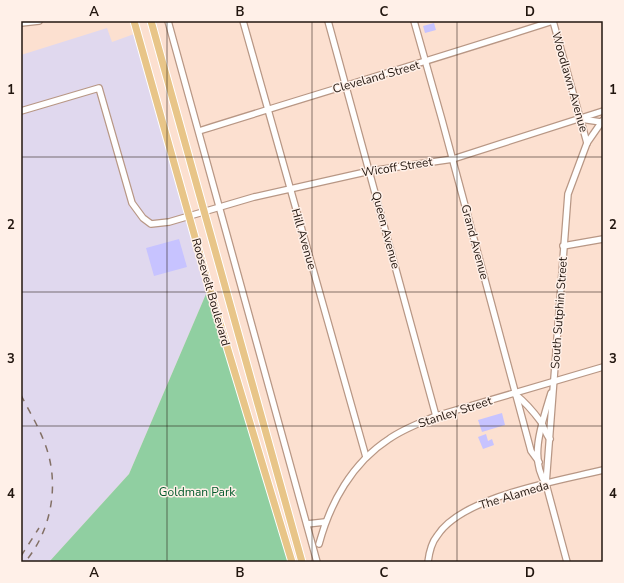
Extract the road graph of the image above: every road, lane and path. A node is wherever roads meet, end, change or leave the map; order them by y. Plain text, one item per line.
1 (39, 21) edge
2 (134, 21) edge
3 (150, 21) edge
4 (168, 21) edge
5 (243, 21) edge
6 (328, 21) edge
7 (414, 21) edge
8 (553, 21) edge
9 (21, 24) edge
10 (425, 62) junction
11 (345, 85) junction
12 (268, 109) junction
13 (21, 111) edge
14 (603, 111) edge
15 (581, 119) junction
16 (602, 121) edge
17 (199, 131) junction
18 (587, 143) junction
19 (453, 159) junction
20 (370, 170) junction
21 (290, 189) junction
22 (220, 206) junction
23 (204, 212) junction
24 (190, 216) junction
25 (603, 239) edge
26 (563, 246) junction
27 (603, 367) edge
28 (555, 380) junction
29 (515, 393) junction
30 (436, 416) junction
31 (542, 424) junction
32 (550, 439) junction
33 (366, 457) junction
34 (539, 462) junction
35 (603, 470) edge
36 (546, 484) junction
37 (325, 522) junction
38 (307, 524) junction
39 (319, 544) dead end
40 (292, 562) edge
41 (302, 562) edge
42 (317, 562) edge
43 (428, 562) edge
44 (567, 562) edge

1 - 9 street
2 - 24 main road, Roosevelt Boulevard
3 - 23 main road, Roosevelt Boulevard
4 - 17 street
5 - 12 street, Hill Avenue
6 - 11 street, Queen Avenue
7 - 10 street, Grand Avenue
8 - 10 street, Cleveland Street
8 - 15 street, Woodlawn Avenue
10 - 11 street, Cleveland Street
10 - 19 street, Grand Avenue
11 - 12 street, Cleveland Street
11 - 20 street, Queen Avenue
12 - 17 street, Cleveland Street
12 - 21 street, Hill Avenue
13 - 24 street, Wicoff Street
14 - 15 street, Wicoff Street
15 - 16 street
15 - 18 street, Woodlawn Avenue
15 - 19 street, Wicoff Street
16 - 18 street, South Sutphin Street
17 - 22 street
18 - 26 street, South Sutphin Street
19 - 20 street, Wicoff Street
19 - 29 street, Grand Avenue
20 - 21 street, Wicoff Street
20 - 30 street, Queen Avenue
21 - 22 street, Wicoff Street
21 - 33 street, Hill Avenue
22 - 23 street, Wicoff Street
22 - 38 street
23 - 24 street, Wicoff Street
23 - 41 main road, Roosevelt Boulevard
24 - 40 main road, Roosevelt Boulevard
25 - 26 street, South Sutphin Street
26 - 28 street, South Sutphin Street
27 - 28 street, Stanley Street
28 - 29 street, Stanley Street
28 - 31 street, South Sutphin Street
28 - 32 street, South Sutphin Street
29 - 30 street, Stanley Street
29 - 31 street
29 - 34 street, Grand Avenue
30 - 33 street, Stanley Street
31 - 32 street
31 - 34 street, South Sutphin Street
32 - 36 street, South Sutphin Street
33 - 37 street, Stanley Street
34 - 36 street, South Sutphin Street
35 - 36 street, The Alameda
36 - 43 street, The Alameda
36 - 44 street
37 - 38 street
37 - 39 street, Stanley Street
38 - 42 street

